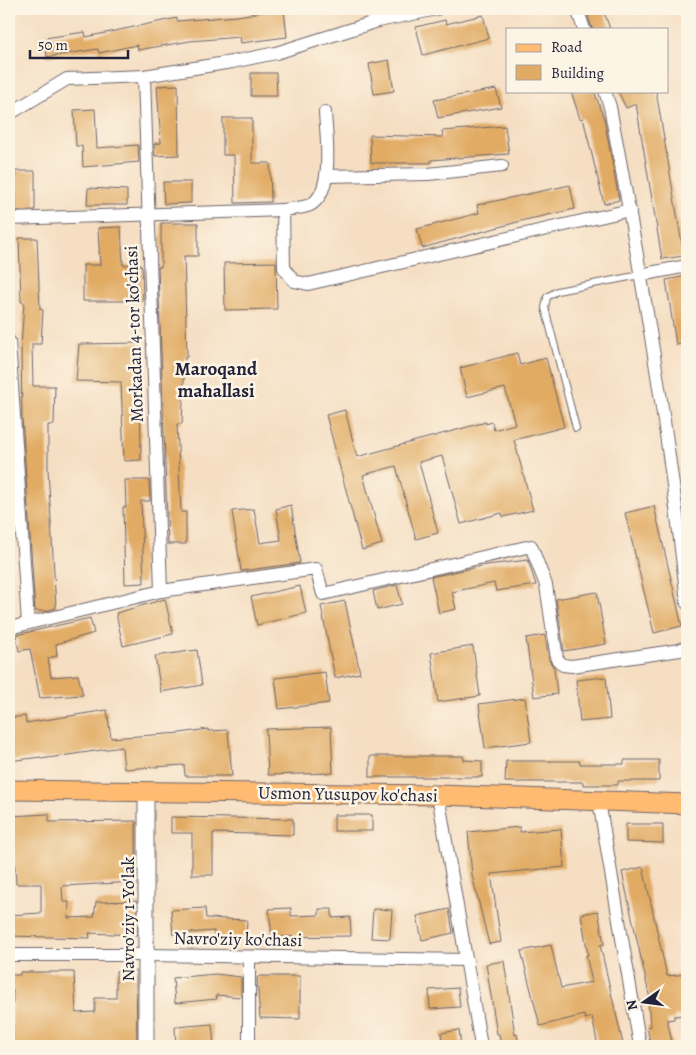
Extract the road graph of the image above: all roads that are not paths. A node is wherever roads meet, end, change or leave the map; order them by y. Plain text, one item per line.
1 (437, 9) edge
2 (577, 9) edge
3 (376, 15) edge
4 (584, 28) edge
5 (144, 76) junction
6 (605, 92) edge
7 (325, 112) dead end
8 (9, 114) edge
9 (502, 166) dead end
10 (326, 176) junction
11 (283, 210) junction
12 (630, 210) junction
13 (147, 214) junction
14 (9, 219) edge
15 (687, 266) edge
16 (640, 274) junction
17 (9, 341) edge
18 (576, 428) dead end
19 (161, 591) junction
20 (687, 604) edge
21 (28, 623) junction
22 (9, 628) edge
23 (687, 646) edge
24 (9, 790) edge
25 (146, 792) junction
26 (438, 795) junction
27 (599, 800) junction
28 (687, 804) edge
29 (9, 955) edge
30 (147, 955) junction
31 (249, 958) junction
32 (467, 960) junction
33 (146, 1046) edge
34 (249, 1046) edge
35 (481, 1046) edge
36 (640, 1046) edge

1 - 3 street
2 - 4 street
3 - 5 street
5 - 8 street
5 - 13 street, Morkadan 4-tor ko'chasi
6 - 12 street
7 - 10 street
9 - 10 street
10 - 11 street
11 - 12 street
11 - 13 street
12 - 16 street
13 - 14 street
13 - 19 street, Morkadan 4-tor ko'chasi
15 - 16 street
16 - 18 lane
16 - 20 street
17 - 21 street
19 - 21 street
19 - 23 street
21 - 22 street
24 - 25 main road, Usmon Yusupov ko'chasi
25 - 26 main road, Usmon Yusupov ko'chasi
25 - 30 street, Navro'ziy 1-Yo'lak
26 - 27 main road, Usmon Yusupov ko'chasi
26 - 32 street
27 - 28 main road, Usmon Yusupov ko'chasi
27 - 36 street
29 - 30 street, Navro'ziy ko'chasi
30 - 31 street, Navro'ziy ko'chasi
30 - 33 street, Navro'ziy 1-Yo'lak
31 - 32 street, Navro'ziy ko'chasi
31 - 34 street
32 - 35 street

